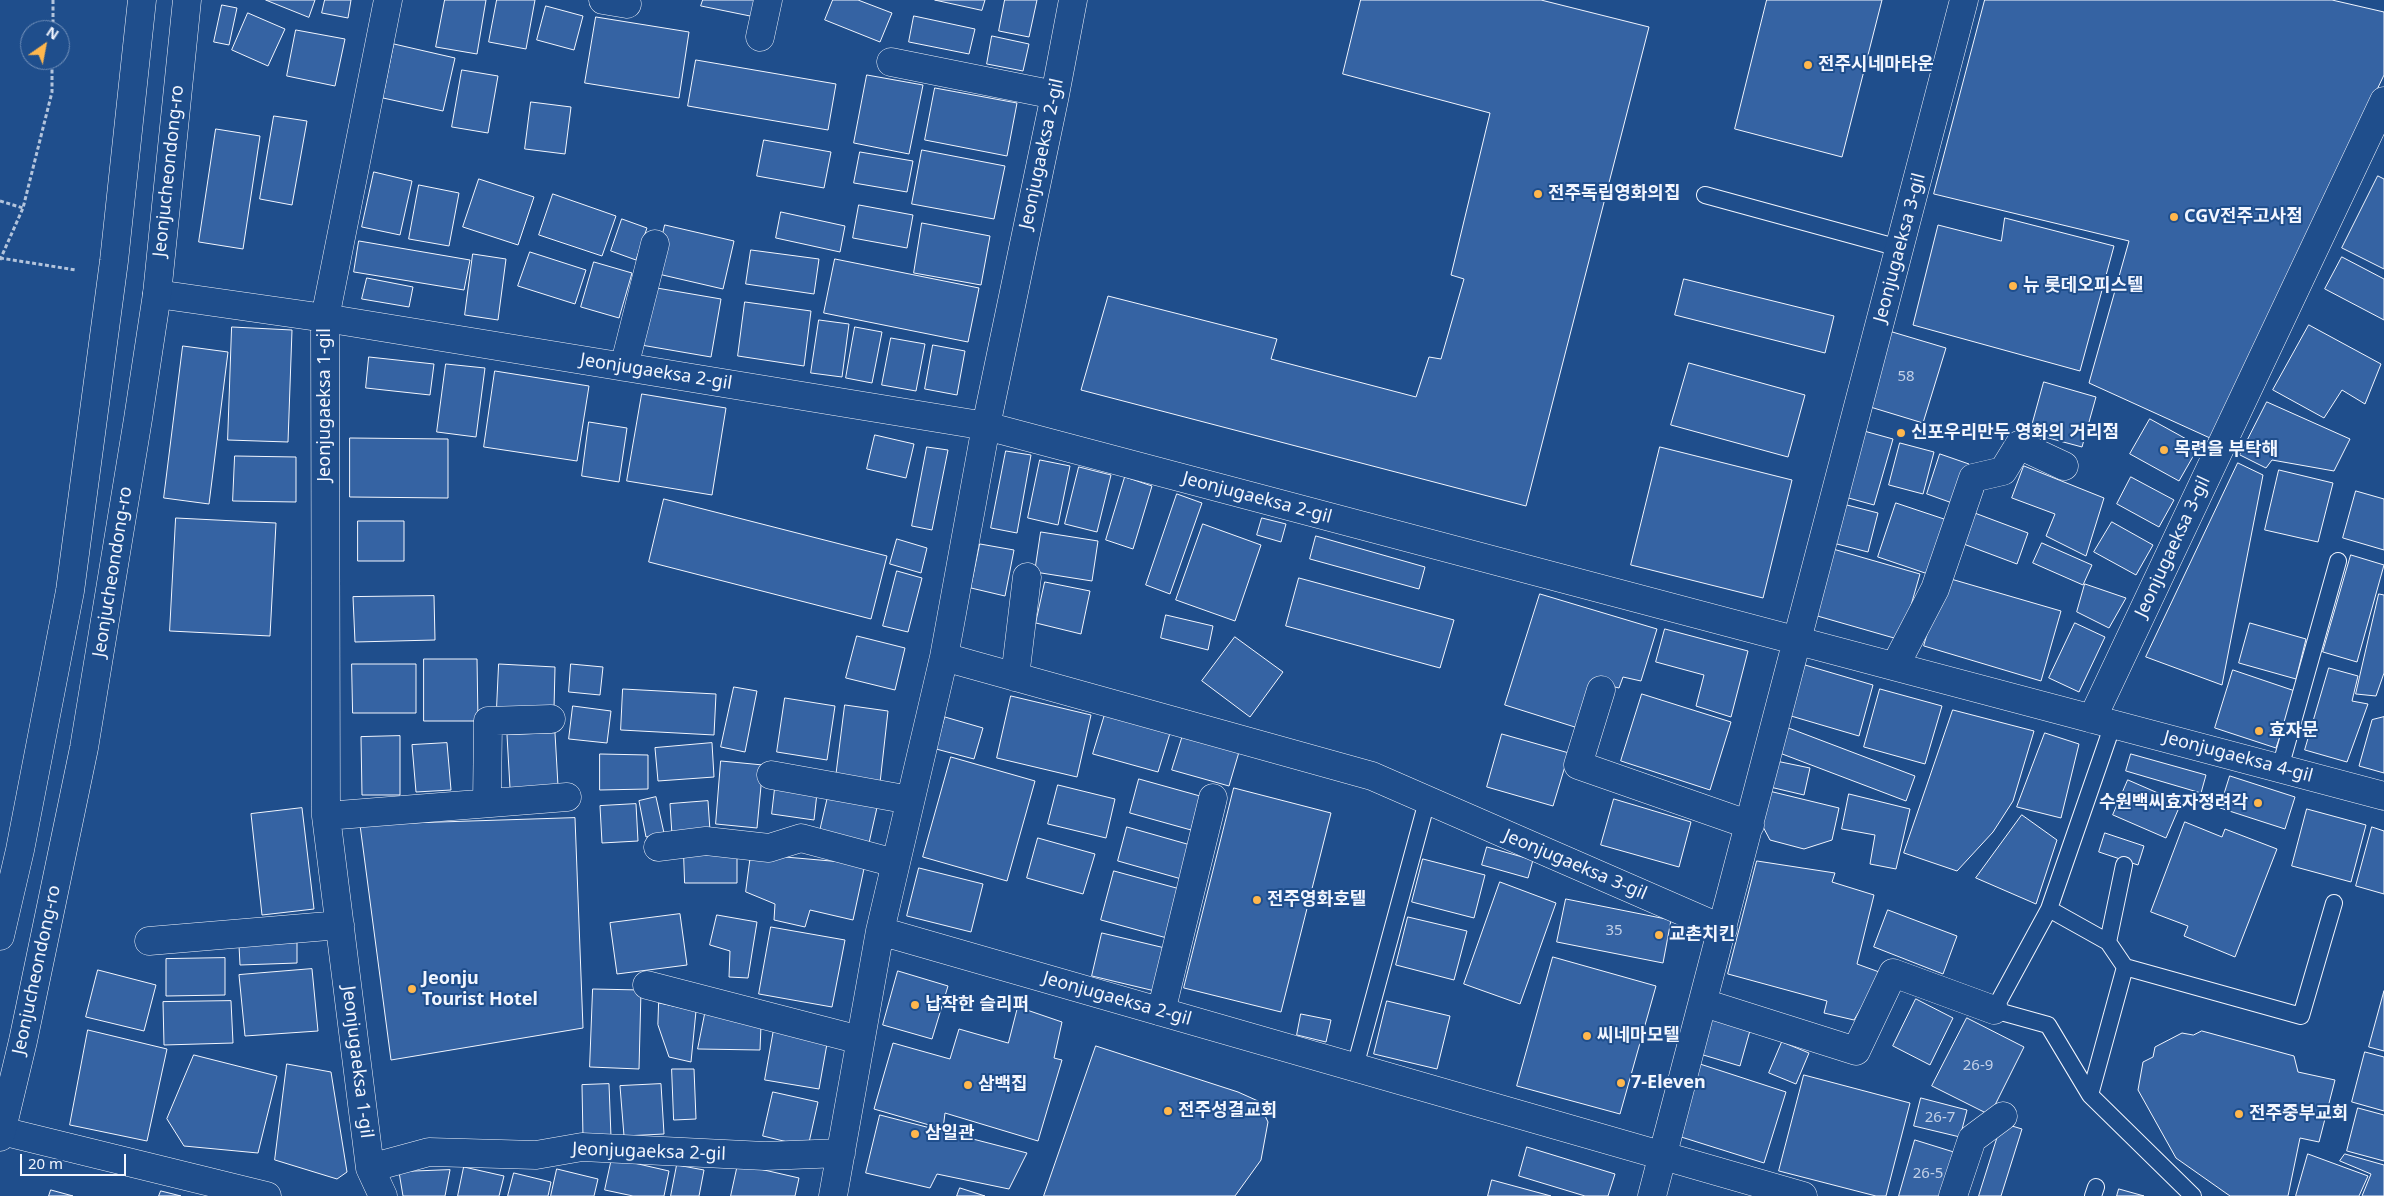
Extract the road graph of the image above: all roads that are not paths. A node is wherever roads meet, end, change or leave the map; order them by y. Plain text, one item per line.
1 (142, 0) edge
2 (187, 0) edge
3 (388, 0) edge
4 (768, 0) edge
5 (1073, 0) edge
6 (1964, 0) edge
7 (760, 37) dead end
8 (891, 62) dead end
9 (1055, 95) junction
10 (2384, 101) edge
11 (1704, 195) dead end
12 (655, 244) dead end
13 (1899, 248) junction
14 (156, 294) junction
15 (325, 318) junction
16 (624, 367) junction
17 (986, 426) junction
18 (2064, 466) dead end
19 (2338, 561) dead end
20 (1027, 577) dead end
21 (1798, 641) junction
22 (944, 657) junction
23 (1895, 666) junction
24 (1015, 677) junction
25 (1601, 690) dead end
26 (551, 719) dead end
27 (2102, 721) junction
28 (2280, 768) junction
29 (770, 776) dead end
30 (2384, 796) edge
31 (567, 797) dead end
32 (1213, 798) dead end
33 (910, 800) junction
34 (1427, 801) junction
35 (486, 803) junction
36 (326, 816) junction
37 (1750, 824) junction
38 (658, 847) dead end
39 (895, 863) junction
40 (2124, 865) dead end
41 (2334, 903) dead end
42 (2049, 908) junction
43 (340, 925) junction
44 (1723, 929) junction
45 (880, 931) junction
46 (0, 936) edge
47 (149, 941) dead end
48 (2108, 942) junction
49 (2125, 967) junction
50 (647, 985) dead end
51 (1704, 1003) junction
52 (1994, 1010) junction
53 (1161, 1012) junction
54 (860, 1040) junction
55 (1355, 1067) junction
56 (2090, 1095) junction
57 (2004, 1116) dead end
58 (1, 1134) edge
59 (841, 1153) junction
60 (1664, 1156) junction
61 (370, 1168) junction
62 (253, 1194) edge
63 (383, 1196) edge
64 (833, 1196) edge
65 (1652, 1196) edge
66 (1803, 1196) edge
67 (1953, 1196) edge
68 (2193, 1196) edge

1 - 46 street
2 - 14 street, Jeonjucheondong-ro
3 - 15 street, Jeonjugaeksa 1-gil
4 - 7 street
5 - 9 street, Jeonjugaeksa 2-gil
6 - 13 street, Jeonjugaeksa 3-gil
8 - 9 street
9 - 17 street, Jeonjugaeksa 2-gil
10 - 27 street, Jeonjugaeksa 3-gil
11 - 13 lane
12 - 16 street
13 - 21 street, Jeonjugaeksa 3-gil
14 - 15 street, Jeonjugaeksa 2-gil
14 - 58 street, Jeonjucheondong-ro
15 - 16 street, Jeonjugaeksa 2-gil
15 - 36 street, Jeonjugaeksa 1-gil
16 - 17 street, Jeonjugaeksa 2-gil
17 - 21 street, Jeonjugaeksa 2-gil
17 - 22 street, Jeonjugaeksa 2-gil
18 - 23 street
19 - 28 lane
20 - 24 street
21 - 23 street
21 - 37 street, Jeonjugaeksa 3-gil
22 - 24 street
22 - 33 street, Jeonjugaeksa 2-gil
23 - 27 street
24 - 34 street
25 - 37 street
26 - 35 street
27 - 28 street, Jeonjugaeksa 4-gil
27 - 42 lane
28 - 30 street, Jeonjugaeksa 4-gil
29 - 33 street
31 - 35 street
32 - 53 street
33 - 39 street, Jeonjugaeksa 2-gil
34 - 44 street, Jeonjugaeksa 3-gil
34 - 55 lane
35 - 36 street
36 - 43 street, Jeonjugaeksa 1-gil
37 - 44 street, Jeonjugaeksa 3-gil
38 - 39 street
39 - 45 street, Jeonjugaeksa 2-gil
40 - 48 lane
41 - 49 lane
42 - 48 lane
42 - 52 lane
43 - 47 street
43 - 61 street, Jeonjugaeksa 1-gil
44 - 51 street, Jeonjugaeksa 3-gil
45 - 53 street, Jeonjugaeksa 2-gil
45 - 54 street, Jeonjugaeksa 2-gil
48 - 49 lane
49 - 56 lane
50 - 54 street
51 - 52 street
51 - 60 street, Jeonjugaeksa 3-gil
52 - 56 lane
53 - 55 street, Jeonjugaeksa 2-gil
54 - 59 street, Jeonjugaeksa 2-gil
55 - 60 street
56 - 68 lane
57 - 67 street
58 - 62 street
59 - 61 street, Jeonjugaeksa 2-gil
59 - 64 street, Jeonjugaeksa 2-gil
60 - 65 street, Jeonjugaeksa 3-gil
60 - 66 street
61 - 63 street, Jeonjugaeksa 1-gil

